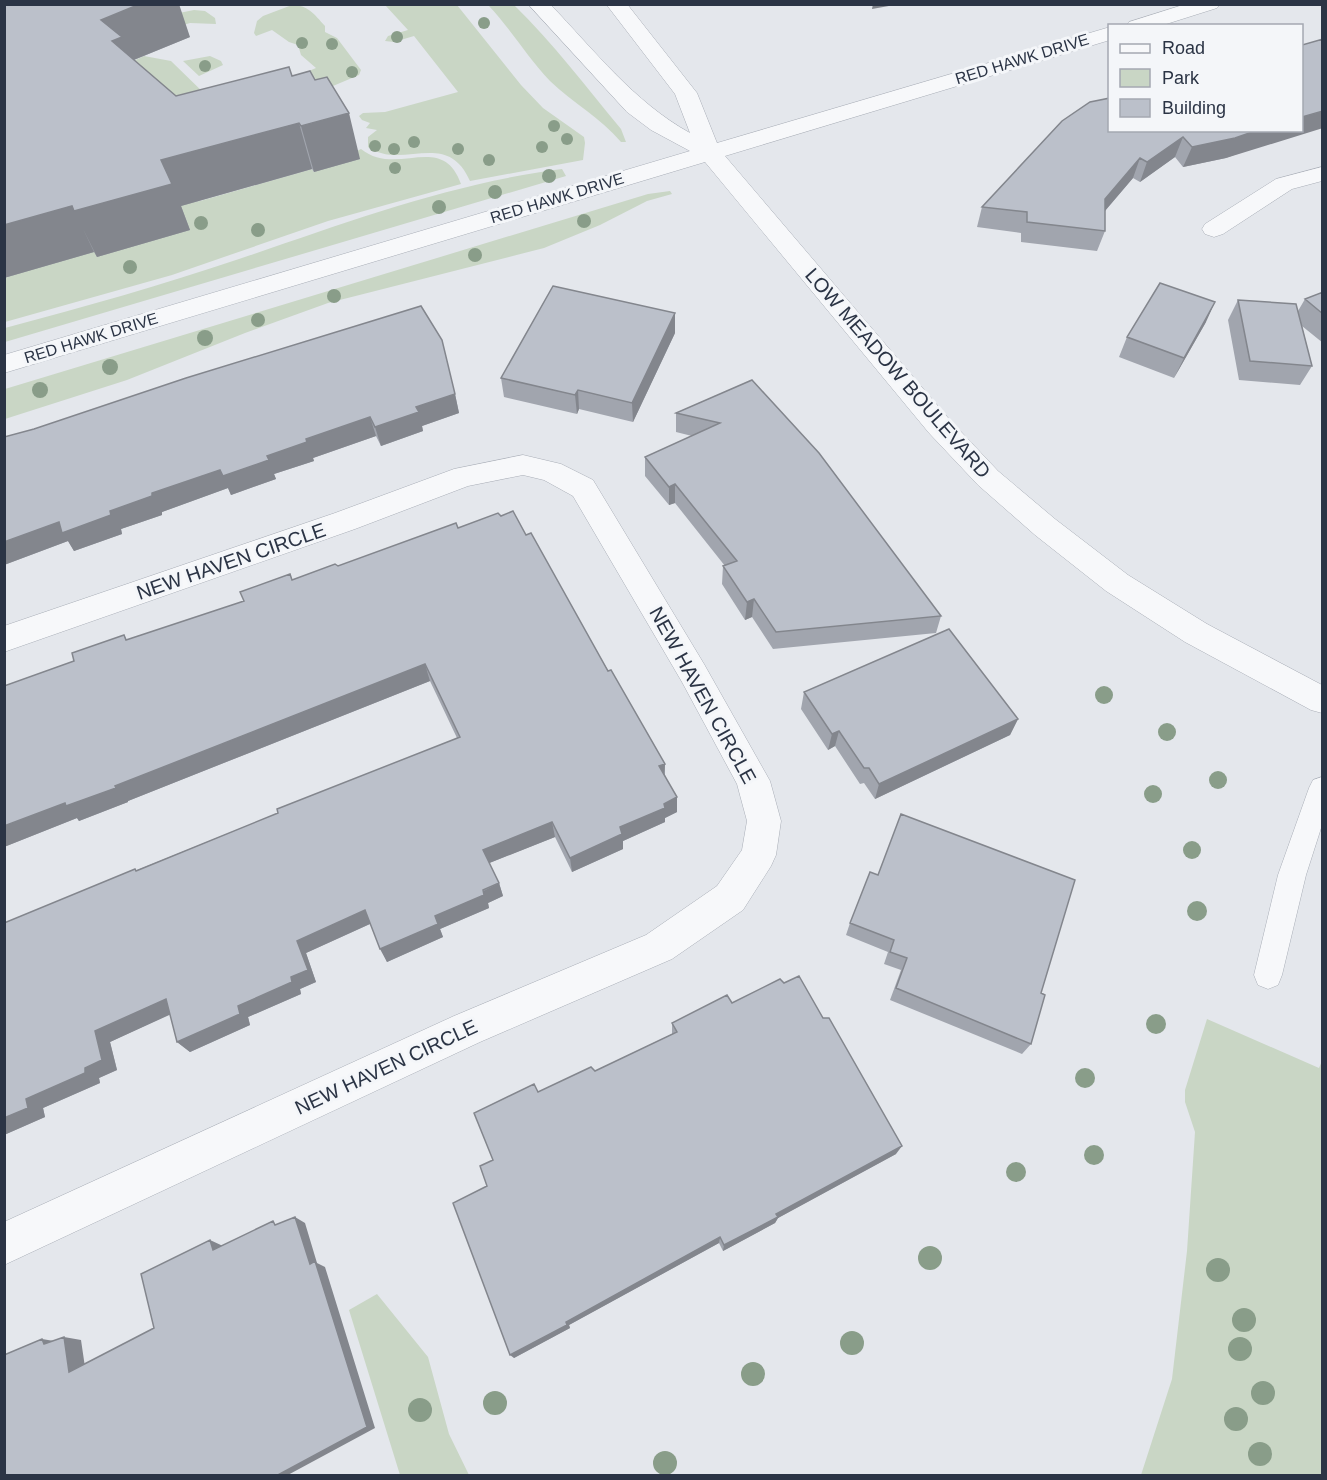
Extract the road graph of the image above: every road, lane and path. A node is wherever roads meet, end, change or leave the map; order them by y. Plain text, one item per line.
1 (537, 4) edge
2 (616, 4) edge
3 (1210, 4) edge
4 (1143, 24) edge
5 (1108, 34) edge
6 (709, 152) junction
7 (1323, 174) edge
8 (1214, 229) dead end
9 (4, 364) edge
10 (4, 639) edge
11 (1323, 700) edge
12 (1323, 788) edge
13 (1268, 975) dead end
14 (4, 1244) edge

1 - 6 street, LOW MEADOW BOULEVARD
2 - 6 street, LOW MEADOW BOULEVARD
3 - 4 street
5 - 6 street, RED HAWK DRIVE
6 - 9 street, RED HAWK DRIVE
6 - 11 street, LOW MEADOW BOULEVARD
7 - 8 street
10 - 14 street, NEW HAVEN CIRCLE
12 - 13 lane

